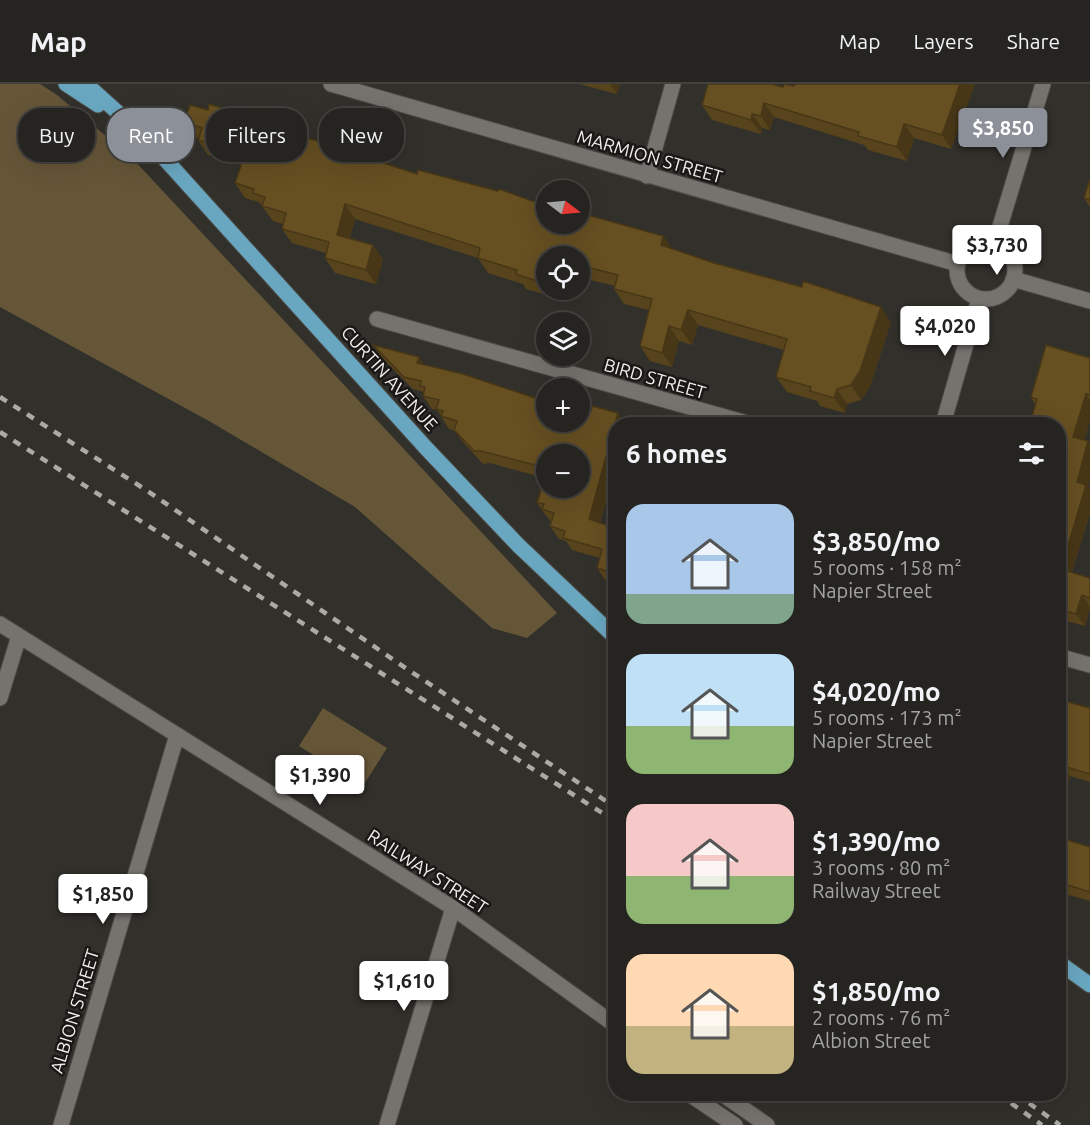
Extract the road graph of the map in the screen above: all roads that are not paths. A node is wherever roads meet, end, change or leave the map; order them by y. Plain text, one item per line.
1 (66, 84) edge
2 (86, 84) edge
3 (333, 84) edge
4 (674, 84) edge
5 (1042, 84) edge
6 (113, 108) edge
7 (107, 112) edge
8 (168, 162) edge
9 (647, 176) junction
10 (995, 243) junction
11 (958, 264) junction
12 (1013, 279) junction
13 (980, 299) junction
14 (1090, 301) edge
15 (377, 319) dead end
16 (725, 417) edge
17 (945, 417) edge
18 (0, 624) edge
19 (608, 630) edge
20 (19, 636) junction
21 (1066, 658) edge
22 (1090, 665) edge
23 (0, 698) edge
24 (177, 735) junction
25 (453, 908) junction
26 (1066, 968) edge
27 (1090, 985) edge
28 (608, 1019) edge
29 (699, 1101) edge
30 (727, 1101) edge
31 (731, 1101) edge
32 (748, 1119) edge
33 (729, 1123) edge
34 (61, 1125) edge
35 (387, 1125) edge
36 (767, 1125) edge

1 - 7 main road, CURTIN AVENUE
2 - 6 main road, CURTIN AVENUE
3 - 9 street, MARMION STREET
4 - 9 street
5 - 10 street
8 - 19 main road, CURTIN AVENUE
9 - 11 street, MARMION STREET
10 - 11 street
10 - 12 street
11 - 13 street
12 - 13 street
12 - 14 street
13 - 17 street
15 - 16 street, BIRD STREET
18 - 20 street, RAILWAY STREET
20 - 23 street
20 - 24 street, RAILWAY STREET
21 - 22 street
24 - 25 street, RAILWAY STREET
24 - 34 street, ALBION STREET
25 - 28 street, RAILWAY STREET
25 - 35 street
26 - 27 main road
29 - 33 street
30 - 33 street
31 - 32 street
32 - 36 street

